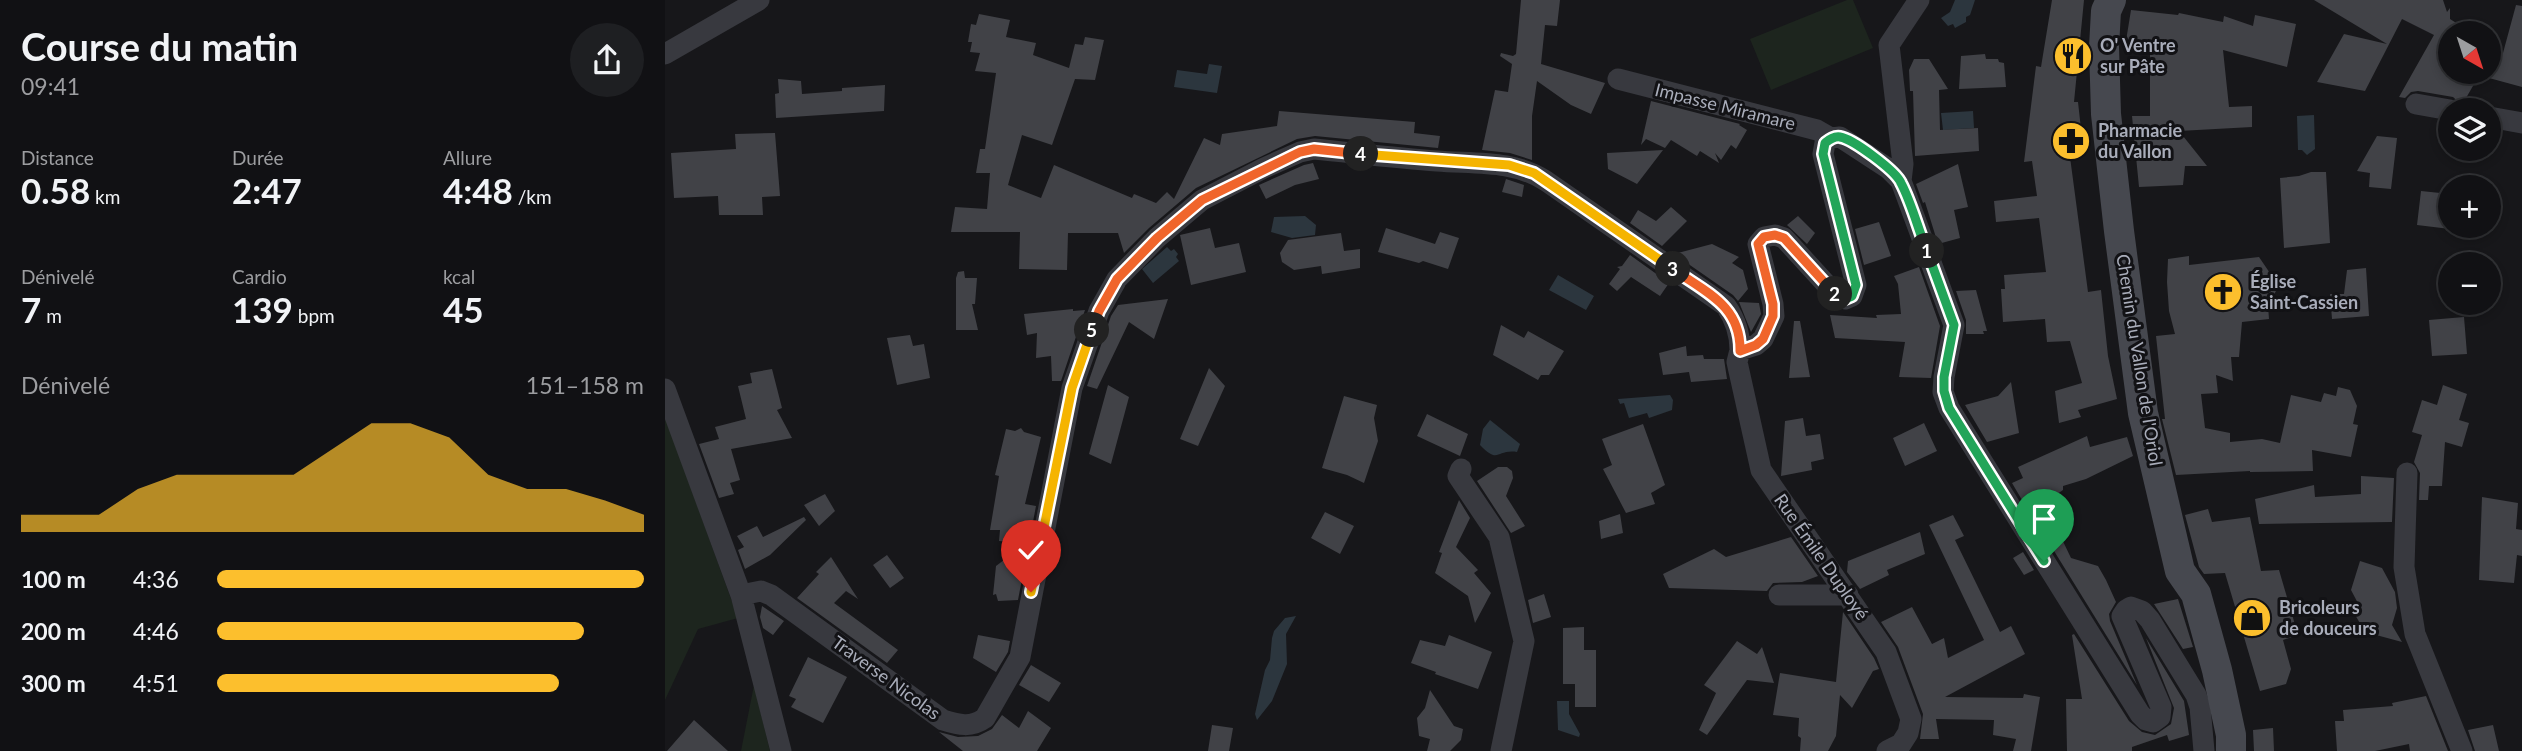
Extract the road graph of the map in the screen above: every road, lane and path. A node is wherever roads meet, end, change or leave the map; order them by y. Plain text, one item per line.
1 (759, 0) edge
2 (1919, 0) edge
3 (2111, 0) edge
4 (665, 54) edge
5 (1618, 79) dead end
6 (2416, 104) dead end
7 (2438, 108) edge
8 (2501, 119) edge
9 (2522, 123) edge
10 (1831, 138) junction
11 (1901, 181) junction
12 (1740, 351) junction
13 (665, 389) edge
14 (1461, 469) dead end
15 (2407, 473) dead end
16 (741, 595) junction
17 (1779, 595) dead end
18 (1848, 595) junction
19 (782, 751) edge
20 (1501, 751) edge
21 (1887, 751) edge
22 (2204, 751) edge
23 (2231, 751) edge
24 (2462, 751) edge

1 - 4 street
2 - 11 street
3 - 23 street, Chemin du Vallon de l'Oriol
5 - 10 street, Impasse Miramare
6 - 7 street
8 - 9 street
10 - 11 street
10 - 12 street
11 - 22 street
12 - 16 street, Traverse Nicolas
12 - 18 street, Rue Émile Duployé
13 - 16 street
14 - 20 street
15 - 24 street
16 - 19 street
17 - 18 street
18 - 21 street, Rue Émile Duployé

